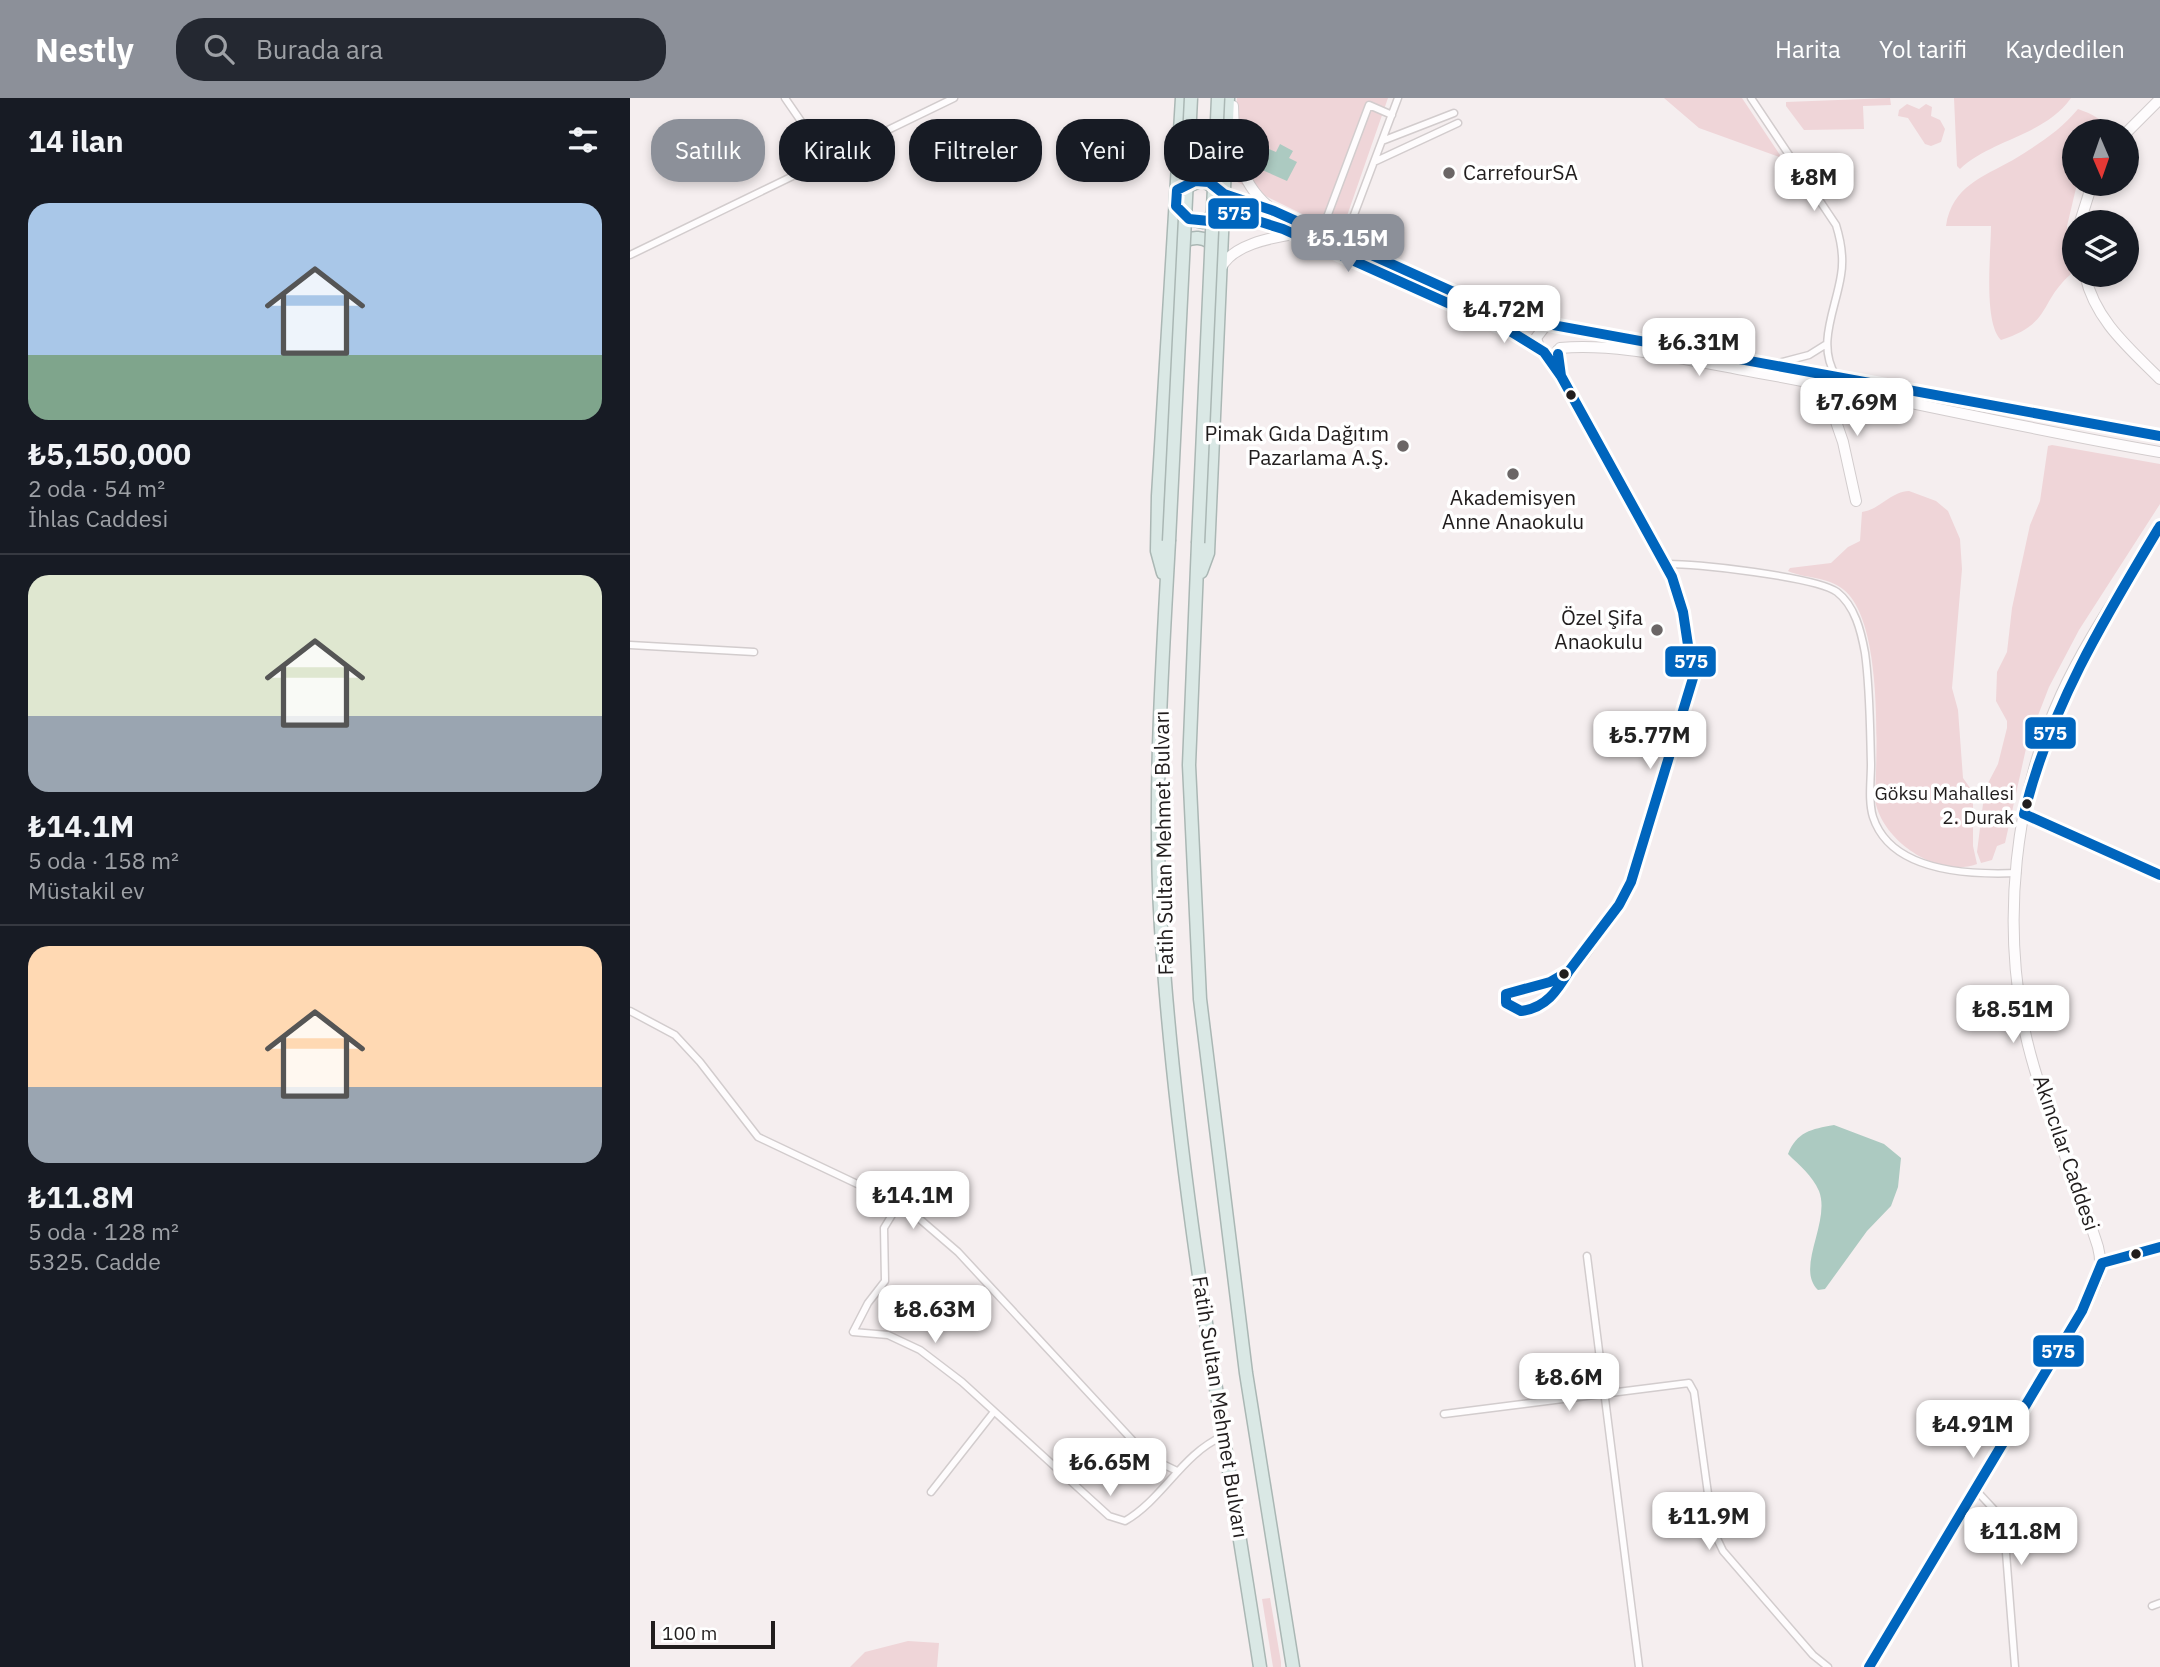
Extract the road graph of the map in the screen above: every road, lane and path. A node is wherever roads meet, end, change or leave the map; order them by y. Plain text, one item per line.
1 (785, 98) edge
2 (954, 98) edge
3 (1182, 98) edge
4 (1191, 98) edge
5 (1218, 98) edge
6 (1230, 98) edge
7 (1398, 98) edge
8 (1751, 98) edge
9 (2160, 99) edge
10 (1454, 113) dead end
11 (1392, 115) junction
12 (799, 119) edge
13 (1181, 119) edge
14 (1228, 119) edge
15 (2139, 120) edge
16 (1458, 123) dead end
17 (895, 127) edge
18 (1382, 141) junction
19 (1374, 162) junction
20 (781, 182) edge
21 (1177, 182) edge
22 (1225, 182) edge
23 (1177, 190) junction
24 (1224, 194) junction
25 (1177, 206) junction
26 (1223, 210) junction
27 (1274, 211) junction
28 (1321, 233) junction
29 (1293, 234) junction
30 (1343, 244) junction
31 (1173, 251) junction
32 (630, 255) edge
33 (1221, 262) junction
34 (2089, 287) edge
35 (1551, 326) junction
36 (1825, 345) junction
37 (1559, 349) junction
38 (1542, 351) junction
39 (1776, 364) junction
40 (1561, 376) junction
41 (1839, 376) junction
42 (2160, 379) edge
43 (1822, 384) junction
44 (2160, 436) edge
45 (2160, 452) edge
46 (1856, 501) dead end
47 (2160, 526) edge
48 (1665, 564) junction
49 (1166, 587) junction
50 (1196, 589) junction
51 (630, 645) edge
52 (754, 652) dead end
53 (2024, 814) junction
54 (2017, 873) junction
55 (2160, 876) edge
56 (1569, 971) junction
57 (630, 1011) edge
58 (898, 1205) junction
59 (2160, 1247) edge
60 (1587, 1256) dead end
61 (2102, 1264) junction
62 (1604, 1396) junction
63 (992, 1413) junction
64 (1444, 1414) dead end
65 (1224, 1435) junction
66 (1177, 1471) junction
67 (1974, 1489) junction
68 (931, 1492) dead end
69 (2160, 1603) edge
70 (2152, 1606) dead end
71 (1260, 1667) edge
72 (1293, 1667) edge
73 (1639, 1667) edge
74 (1828, 1667) edge
75 (1869, 1667) edge
76 (2015, 1667) edge

1 - 12 street
2 - 17 street
3 - 13 highway
4 - 49 highway, Fatih Sultan Mehmet Bulvarı, bridge
5 - 50 highway, Fatih Sultan Mehmet Bulvarı, bridge
6 - 14 highway
6 - 27 street
7 - 11 street
8 - 36 street
9 - 15 street
10 - 18 street
11 - 18 street
11 - 28 street
16 - 19 street
18 - 19 street
19 - 30 street
20 - 32 street
21 - 23 highway
22 - 24 highway
23 - 24 highway
23 - 25 highway
24 - 26 highway
24 - 27 street
25 - 26 highway
25 - 31 highway
26 - 29 street
26 - 33 highway
27 - 28 street
28 - 30 street
29 - 33 street
29 - 38 street
30 - 35 street
31 - 33 highway
31 - 49 highway
33 - 50 highway
34 - 42 street
35 - 37 street
35 - 38 street
35 - 39 street
36 - 39 street
36 - 41 street
37 - 38 street
37 - 40 street
37 - 43 street
38 - 40 street
39 - 41 street
40 - 48 street
41 - 44 street
43 - 45 street
43 - 46 street
47 - 53 street, Akıncılar Caddesi
48 - 54 street
48 - 56 street
49 - 65 highway, Fatih Sultan Mehmet Bulvarı
50 - 72 highway, Fatih Sultan Mehmet Bulvarı
51 - 52 street
53 - 54 street, Akıncılar Caddesi
53 - 55 street
54 - 61 street, Akıncılar Caddesi
56 - 56 street
57 - 58 street
58 - 63 street
58 - 66 street
59 - 61 street
60 - 62 street
61 - 67 street
62 - 64 street
62 - 73 street
62 - 74 street
63 - 66 street
63 - 68 street
65 - 66 street
65 - 71 highway, Fatih Sultan Mehmet Bulvarı
67 - 75 street
67 - 76 street
69 - 70 street

